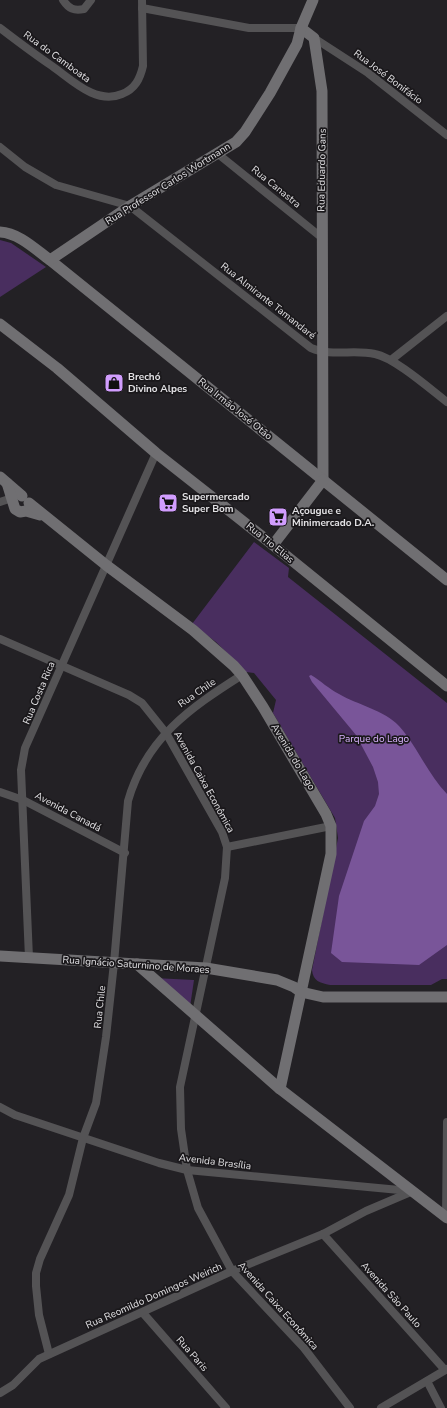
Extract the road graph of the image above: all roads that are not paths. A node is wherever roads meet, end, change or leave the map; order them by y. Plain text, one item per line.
1 (63, 0) edge
2 (313, 0) edge
3 (90, 2) edge
4 (142, 4) edge
5 (0, 28) edge
6 (301, 28) junction
7 (314, 38) junction
8 (447, 135) edge
9 (0, 147) edge
10 (218, 154) junction
11 (130, 206) junction
12 (0, 232) edge
13 (321, 236) junction
14 (50, 260) junction
15 (447, 316) edge
16 (0, 324) edge
17 (322, 353) junction
18 (391, 360) junction
19 (447, 402) edge
20 (156, 453) junction
21 (323, 480) junction
22 (15, 496) edge
23 (0, 503) edge
24 (273, 545) junction
25 (106, 565) junction
26 (447, 580) edge
27 (0, 639) edge
28 (61, 666) junction
29 (242, 675) junction
30 (447, 686) edge
31 (166, 733) junction
32 (0, 792) edge
33 (23, 800) junction
34 (331, 826) junction
35 (227, 847) junction
36 (125, 853) junction
37 (0, 956) edge
38 (29, 958) junction
39 (114, 963) junction
40 (137, 964) junction
41 (206, 968) junction
42 (300, 988) junction
43 (447, 990) edge
44 (401, 994) junction
45 (447, 997) edge
46 (196, 1015) junction
47 (280, 1089) junction
48 (0, 1107) edge
49 (447, 1122) edge
50 (83, 1138) junction
51 (187, 1170) junction
52 (413, 1192) junction
53 (446, 1218) edge
54 (322, 1234) junction
55 (232, 1271) junction
56 (143, 1313) junction
57 (49, 1354) junction
58 (446, 1370) edge
59 (428, 1381) junction
60 (0, 1393) edge
61 (226, 1408) edge
62 (350, 1408) edge
63 (381, 1408) edge
64 (441, 1408) edge

1 - 3 street
2 - 6 street, Rua Professor Carlos Wortmann
4 - 5 street, Rua do Camboata
4 - 6 street
6 - 7 street
6 - 10 street, Rua Professor Carlos Wortmann
7 - 8 street, Rua José Bonifácio
7 - 13 street, Rua Eduardo Gans
9 - 11 street
10 - 11 street, Rua Professor Carlos Wortmann
10 - 13 street, Rua Canastra
11 - 14 street, Rua Professor Carlos Wortmann
11 - 17 street, Rua Almirante Tamandaré
12 - 14 street, Rua Irmão José Otão
13 - 17 street, Rua Eduardo Gans
14 - 21 street, Rua Irmão José Otão
15 - 18 street
16 - 20 street, Rua Tio Elias
17 - 18 street, Rua Almirante Tamandaré
17 - 21 street, Rua Eduardo Gans
18 - 19 street, Rua Almirante Tamandaré
20 - 24 street, Rua Tio Elias
20 - 25 street, Rua Costa Rica
21 - 24 street
21 - 26 street, Rua Irmão José Otão
22 - 23 street
22 - 23 street
22 - 25 street, Avenida do Lago
24 - 30 street, Rua Tio Elias
25 - 28 street, Rua Costa Rica
25 - 29 street, Avenida do Lago
27 - 28 street, Avenida Caixa Econômica
28 - 31 street, Avenida Caixa Econômica
28 - 33 street, Rua Costa Rica
29 - 31 street, Rua Chile
29 - 34 street, Avenida do Lago
31 - 35 street, Avenida Caixa Econômica
31 - 36 street, Rua Chile
32 - 33 street, Avenida Canadá
33 - 36 street, Avenida Canadá
33 - 38 street, Rua Costa Rica
34 - 35 street
34 - 42 street, Avenida do Lago
35 - 41 street, Avenida Caixa Econômica
36 - 39 street, Rua Chile
37 - 38 street, Rua Ignácio Saturnino de Moraes
38 - 39 street, Rua Ignácio Saturnino de Moraes
39 - 40 street, Rua Ignácio Saturnino de Moraes
39 - 50 street, Rua Chile
40 - 41 street, Rua Ignácio Saturnino de Moraes
40 - 46 street
41 - 42 street, Rua Ignácio Saturnino de Moraes
41 - 46 street, Avenida Caixa Econômica
42 - 44 street, Rua Ignácio Saturnino de Moraes
42 - 47 street, Avenida do Lago
43 - 44 street, Rua Ignácio Saturnino de Moraes
44 - 45 street, Rua Ignácio Saturnino de Moraes
46 - 47 street
46 - 51 street, Avenida Caixa Econômica
47 - 52 street
48 - 50 street, Avenida Brasília
49 - 53 street
50 - 51 street, Avenida Brasília
50 - 57 street, Rua Chile
51 - 52 street, Avenida Brasília
51 - 55 street, Avenida Caixa Econômica
52 - 53 street
52 - 54 street, Rua Reomildo Domingos Weirich
54 - 55 street, Rua Reomildo Domingos Weirich
54 - 58 street, Avenida São Paulo
55 - 56 street, Rua Reomildo Domingos Weirich
55 - 62 street, Avenida Caixa Econômica
56 - 57 street, Rua Reomildo Domingos Weirich
56 - 61 street, Rua Paris
57 - 60 street, Rua Reomildo Domingos Weirich
58 - 59 street
59 - 63 street
59 - 64 street

